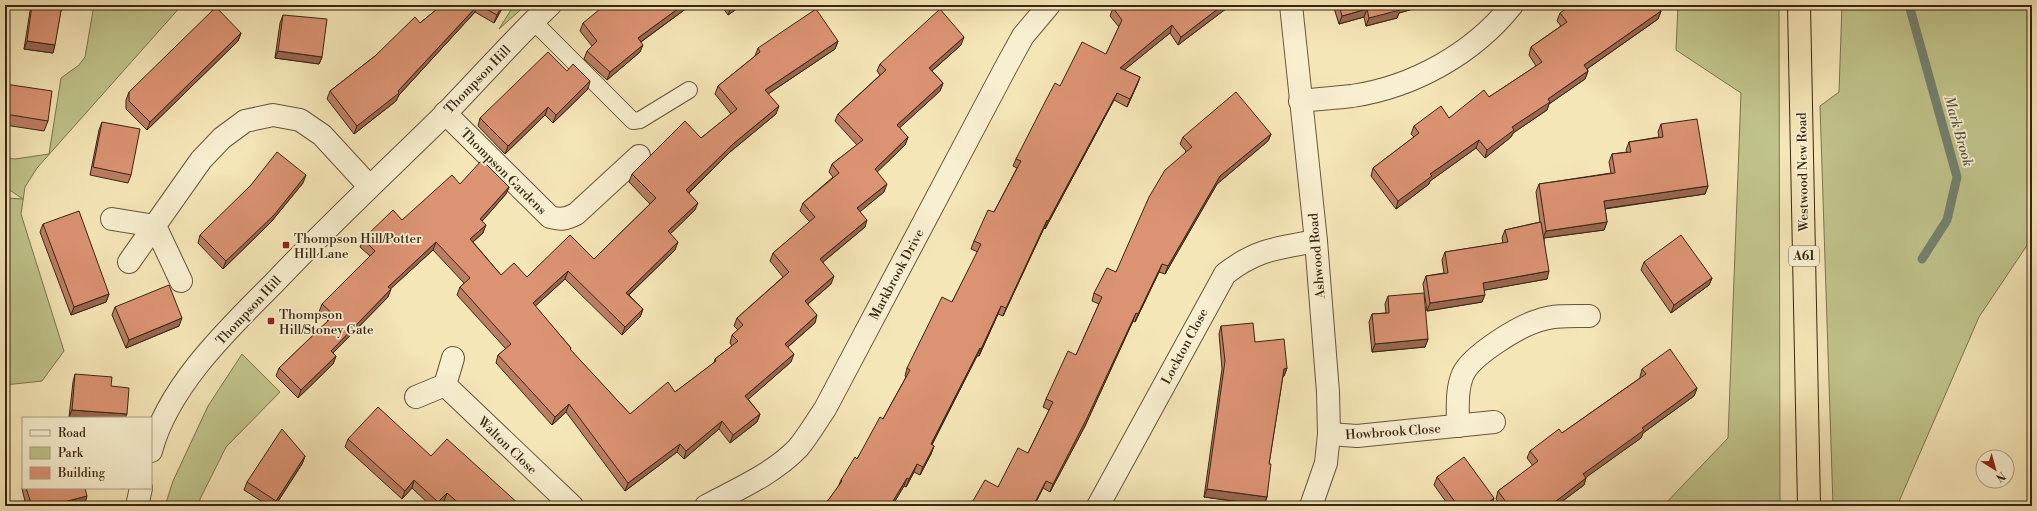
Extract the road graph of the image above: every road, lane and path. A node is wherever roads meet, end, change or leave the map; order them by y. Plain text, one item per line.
1 (550, 5) edge
2 (1048, 5) edge
3 (1290, 5) edge
4 (1512, 5) edge
5 (1799, 5) edge
6 (533, 21) junction
7 (689, 90) dead end
8 (1300, 101) junction
9 (445, 113) junction
10 (639, 156) dead end
11 (369, 186) junction
12 (112, 220) dead end
13 (155, 226) junction
14 (1316, 241) junction
15 (129, 262) dead end
16 (181, 281) dead end
17 (1588, 316) dead end
18 (453, 358) dead end
19 (445, 385) junction
20 (416, 396) dead end
21 (1494, 422) dead end
22 (1458, 426) junction
23 (1329, 434) junction
24 (152, 449) edge
25 (141, 489) edge
26 (137, 506) edge
27 (572, 506) edge
28 (706, 506) edge
29 (1098, 506) edge
30 (1311, 506) edge
31 (1809, 506) edge

1 - 6 street, Thompson Hill
2 - 28 street, Markbrook Drive
3 - 8 street, Ashwood Road
4 - 8 street
5 - 31 highway, Westwood New Road / A61
6 - 7 lane
6 - 9 street, Thompson Hill
8 - 14 street, Ashwood Road
9 - 10 street, Thompson Gardens
9 - 11 street, Thompson Hill
11 - 13 street
11 - 24 street, Thompson Hill
12 - 13 street
13 - 15 street
13 - 16 street
14 - 23 street, Ashwood Road
14 - 29 street, Lockton Close
17 - 22 street, Howbrook Close
18 - 19 street
19 - 20 street
19 - 27 street, Walton Close
21 - 22 street, Howbrook Close
22 - 23 street, Howbrook Close
23 - 30 street, Ashwood Road
25 - 26 street

